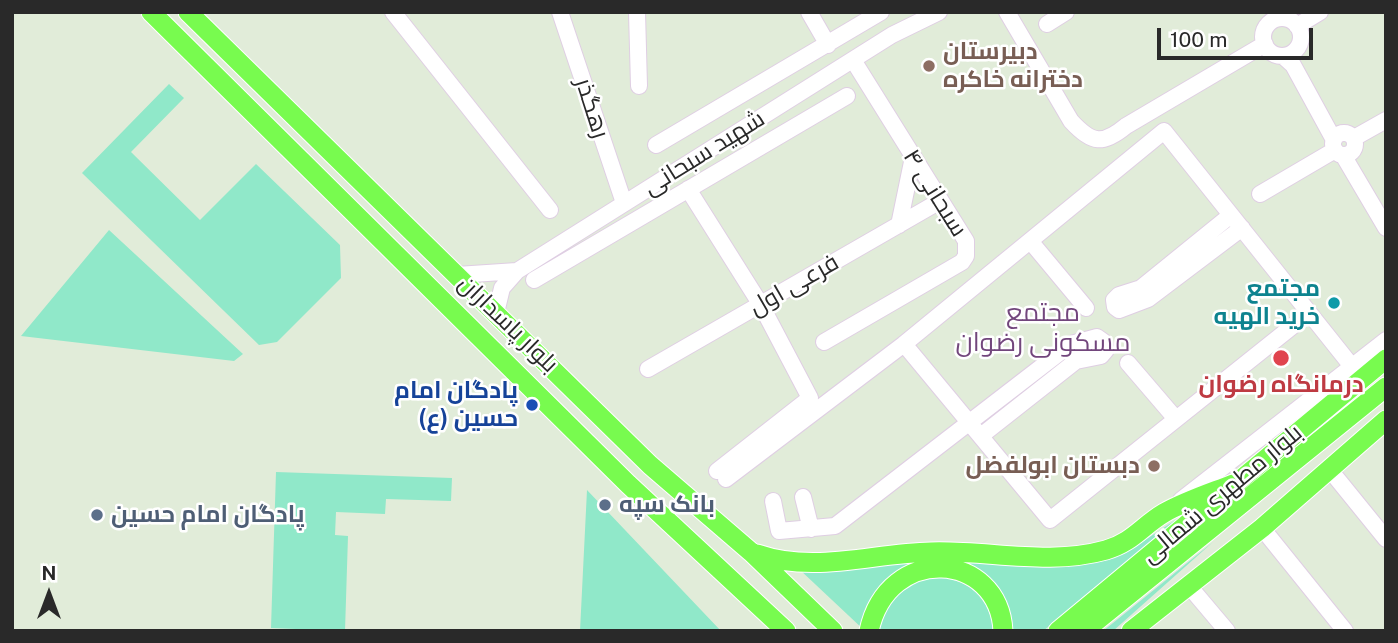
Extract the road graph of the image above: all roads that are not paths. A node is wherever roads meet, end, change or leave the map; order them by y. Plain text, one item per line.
1 (188, 12) edge
2 (393, 12) edge
3 (560, 12) edge
4 (637, 12) edge
5 (809, 12) edge
6 (881, 12) edge
7 (922, 12) edge
8 (939, 12) edge
9 (1007, 12) edge
10 (1018, 12) edge
11 (1066, 12) edge
12 (1320, 12) edge
13 (1278, 15) edge
14 (164, 17) edge
15 (1263, 20) edge
16 (1046, 24) dead end
17 (1297, 26) junction
18 (892, 36) junction
19 (1265, 44) junction
20 (828, 45) junction
21 (1298, 48) junction
22 (1283, 56) junction
23 (853, 60) junction
24 (639, 86) dead end
25 (848, 96) dead end
26 (1065, 100) junction
27 (1386, 120) edge
28 (1344, 144) junction
29 (656, 145) dead end
30 (913, 157) junction
31 (688, 189) junction
32 (1260, 194) dead end
33 (940, 201) junction
34 (624, 203) junction
35 (550, 210) dead end
36 (1384, 214) edge
37 (1231, 215) junction
38 (899, 225) junction
39 (1242, 229) junction
40 (1031, 242) junction
41 (517, 271) junction
42 (457, 275) junction
43 (534, 280) dead end
44 (761, 305) junction
45 (1086, 308) dead end
46 (496, 313) junction
47 (1309, 313) junction
48 (1386, 340) edge
49 (824, 342) dead end
50 (904, 344) junction
51 (1386, 359) edge
52 (1128, 363) dead end
53 (648, 369) dead end
54 (1357, 373) junction
55 (1386, 387) edge
56 (1176, 419) junction
57 (1386, 420) edge
58 (971, 422) junction
59 (982, 435) junction
60 (650, 465) junction
61 (1330, 470) junction
62 (628, 484) junction
63 (1233, 484) junction
64 (803, 497) dead end
65 (774, 501) dead end
66 (1163, 514) junction
67 (811, 528) junction
68 (1262, 528) junction
69 (1386, 539) edge
70 (751, 552) junction
71 (1189, 586) junction
72 (786, 631) edge
73 (833, 631) edge
74 (869, 631) edge
75 (1003, 631) edge
76 (1058, 631) edge
77 (1084, 631) edge
78 (1131, 631) edge
79 (1227, 631) edge
80 (1345, 631) edge

1 - 42 main road, بلوار پاسداران
2 - 35 street
3 - 34 street, رهگذر
4 - 24 street
5 - 20 street
6 - 20 street
7 - 18 street, شهید سبحانی
8 - 18 street, شهید سبحانی
9 - 26 street
10 - 26 street
11 - 16 street
12 - 17 street
13 - 15 street
13 - 17 street
14 - 62 main road, بلوار پاسداران
15 - 19 street
17 - 21 street
18 - 23 street, شهید سبحانی
19 - 22 street
19 - 26 street
20 - 29 street
21 - 22 street
21 - 28 street
22 - 28 street
23 - 30 street, سبحانی ۴
23 - 34 street, شهید سبحانی
25 - 31 street
27 - 28 street
28 - 32 street
28 - 36 street
30 - 33 street, سبحانی ۴
30 - 38 street
31 - 43 street
31 - 44 street
33 - 38 street, فرعی اول
33 - 49 street, سبحانی ۴
34 - 41 street, شهید سبحانی
37 - 39 street
37 - 39 street
37 - 40 street
38 - 44 street, فرعی اول
39 - 47 street
40 - 45 street
40 - 50 street
41 - 42 street
41 - 46 street
42 - 46 main road, بلوار پاسداران
44 - 50 street
44 - 53 street, فرعی اول
46 - 60 main road, بلوار پاسداران
47 - 54 street
47 - 56 street
48 - 54 street
50 - 58 street
51 - 54 main road, بلوار مطهری شمالی
52 - 56 street
54 - 63 main road, بلوار مطهری شمالی
54 - 66 street
55 - 77 main road, بلوار مطهری شمالی
56 - 59 street
57 - 61 main road
58 - 59 street
58 - 59 street
58 - 67 street
60 - 62 main road
60 - 70 main road, بلوار پاسداران
61 - 68 main road
61 - 69 street
62 - 72 main road, بلوار پاسداران
63 - 66 main road
63 - 76 main road, بلوار مطهری شمالی
64 - 67 street
65 - 67 street
66 - 70 main road
68 - 71 main road
68 - 80 street
70 - 73 main road, بلوار پاسداران
71 - 78 main road
71 - 79 street
74 - 75 main road

